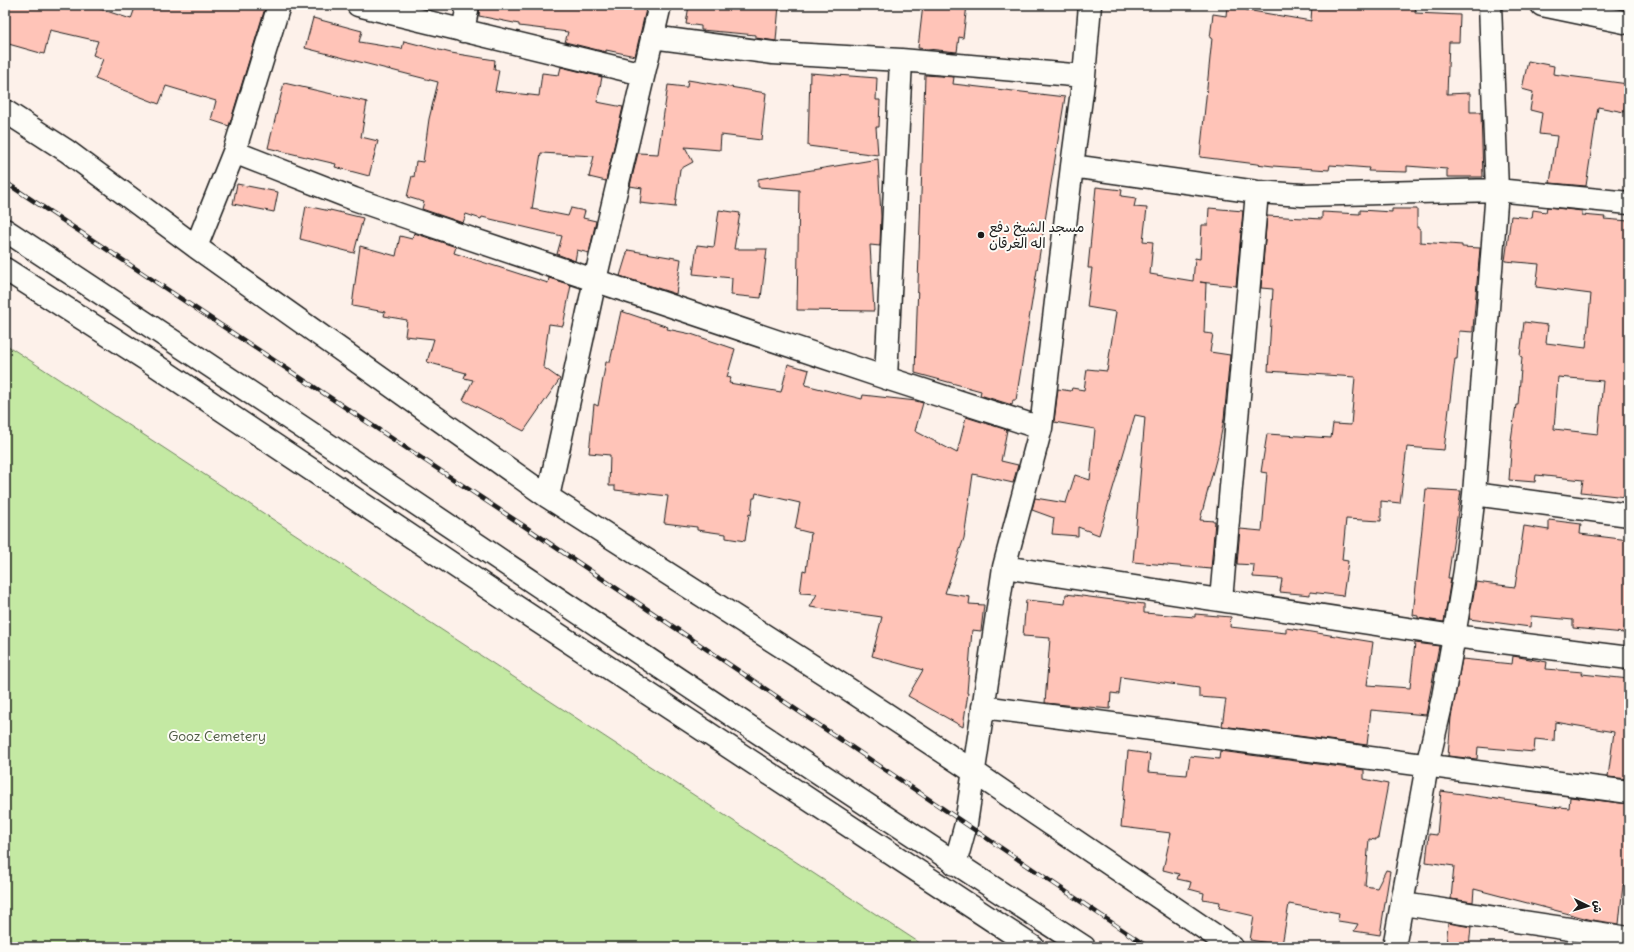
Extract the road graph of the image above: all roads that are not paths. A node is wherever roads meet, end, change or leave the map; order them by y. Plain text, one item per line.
1 (279, 5) edge
2 (358, 5) edge
3 (468, 5) edge
4 (660, 5) edge
5 (1090, 5) edge
6 (1490, 5) edge
7 (1542, 5) edge
8 (1629, 23) edge
9 (463, 31) junction
10 (652, 37) junction
11 (901, 60) junction
12 (643, 74) junction
13 (1084, 76) junction
14 (5, 111) edge
15 (234, 152) junction
16 (1072, 166) junction
17 (1497, 190) junction
18 (1257, 192) junction
19 (1629, 203) edge
20 (5, 230) edge
21 (196, 247) junction
22 (5, 268) edge
23 (595, 280) junction
24 (886, 378) junction
25 (1041, 428) junction
26 (1474, 494) junction
27 (548, 497) junction
28 (1629, 516) edge
29 (1004, 567) junction
30 (1221, 600) junction
31 (1454, 636) junction
32 (1629, 658) edge
33 (983, 707) junction
34 (1427, 766) junction
35 (974, 772) junction
36 (1629, 792) edge
37 (955, 864) junction
38 (1403, 904) junction
39 (1629, 938) edge
40 (1033, 947) edge
41 (1084, 947) edge
42 (1232, 947) edge
43 (1394, 947) edge

1 - 15 street
2 - 9 street
3 - 9 street
4 - 10 street
5 - 13 street
6 - 17 street
7 - 8 street
9 - 12 street
10 - 11 street
10 - 12 street
11 - 13 street
11 - 24 street
12 - 23 street
13 - 16 street
14 - 21 street
15 - 21 street
15 - 23 street
16 - 18 street
16 - 25 street
17 - 18 street
17 - 19 street
17 - 26 street
18 - 30 street
20 - 37 street
21 - 27 street
22 - 40 street
23 - 24 street
23 - 27 street
24 - 25 street
25 - 29 street
26 - 28 street
26 - 31 street
27 - 35 street
29 - 30 street
29 - 33 street
30 - 31 street
31 - 32 street
31 - 34 street
33 - 34 street
33 - 35 street
34 - 36 street
34 - 38 street
35 - 37 street
35 - 42 street
37 - 41 street
38 - 39 street
38 - 43 street

